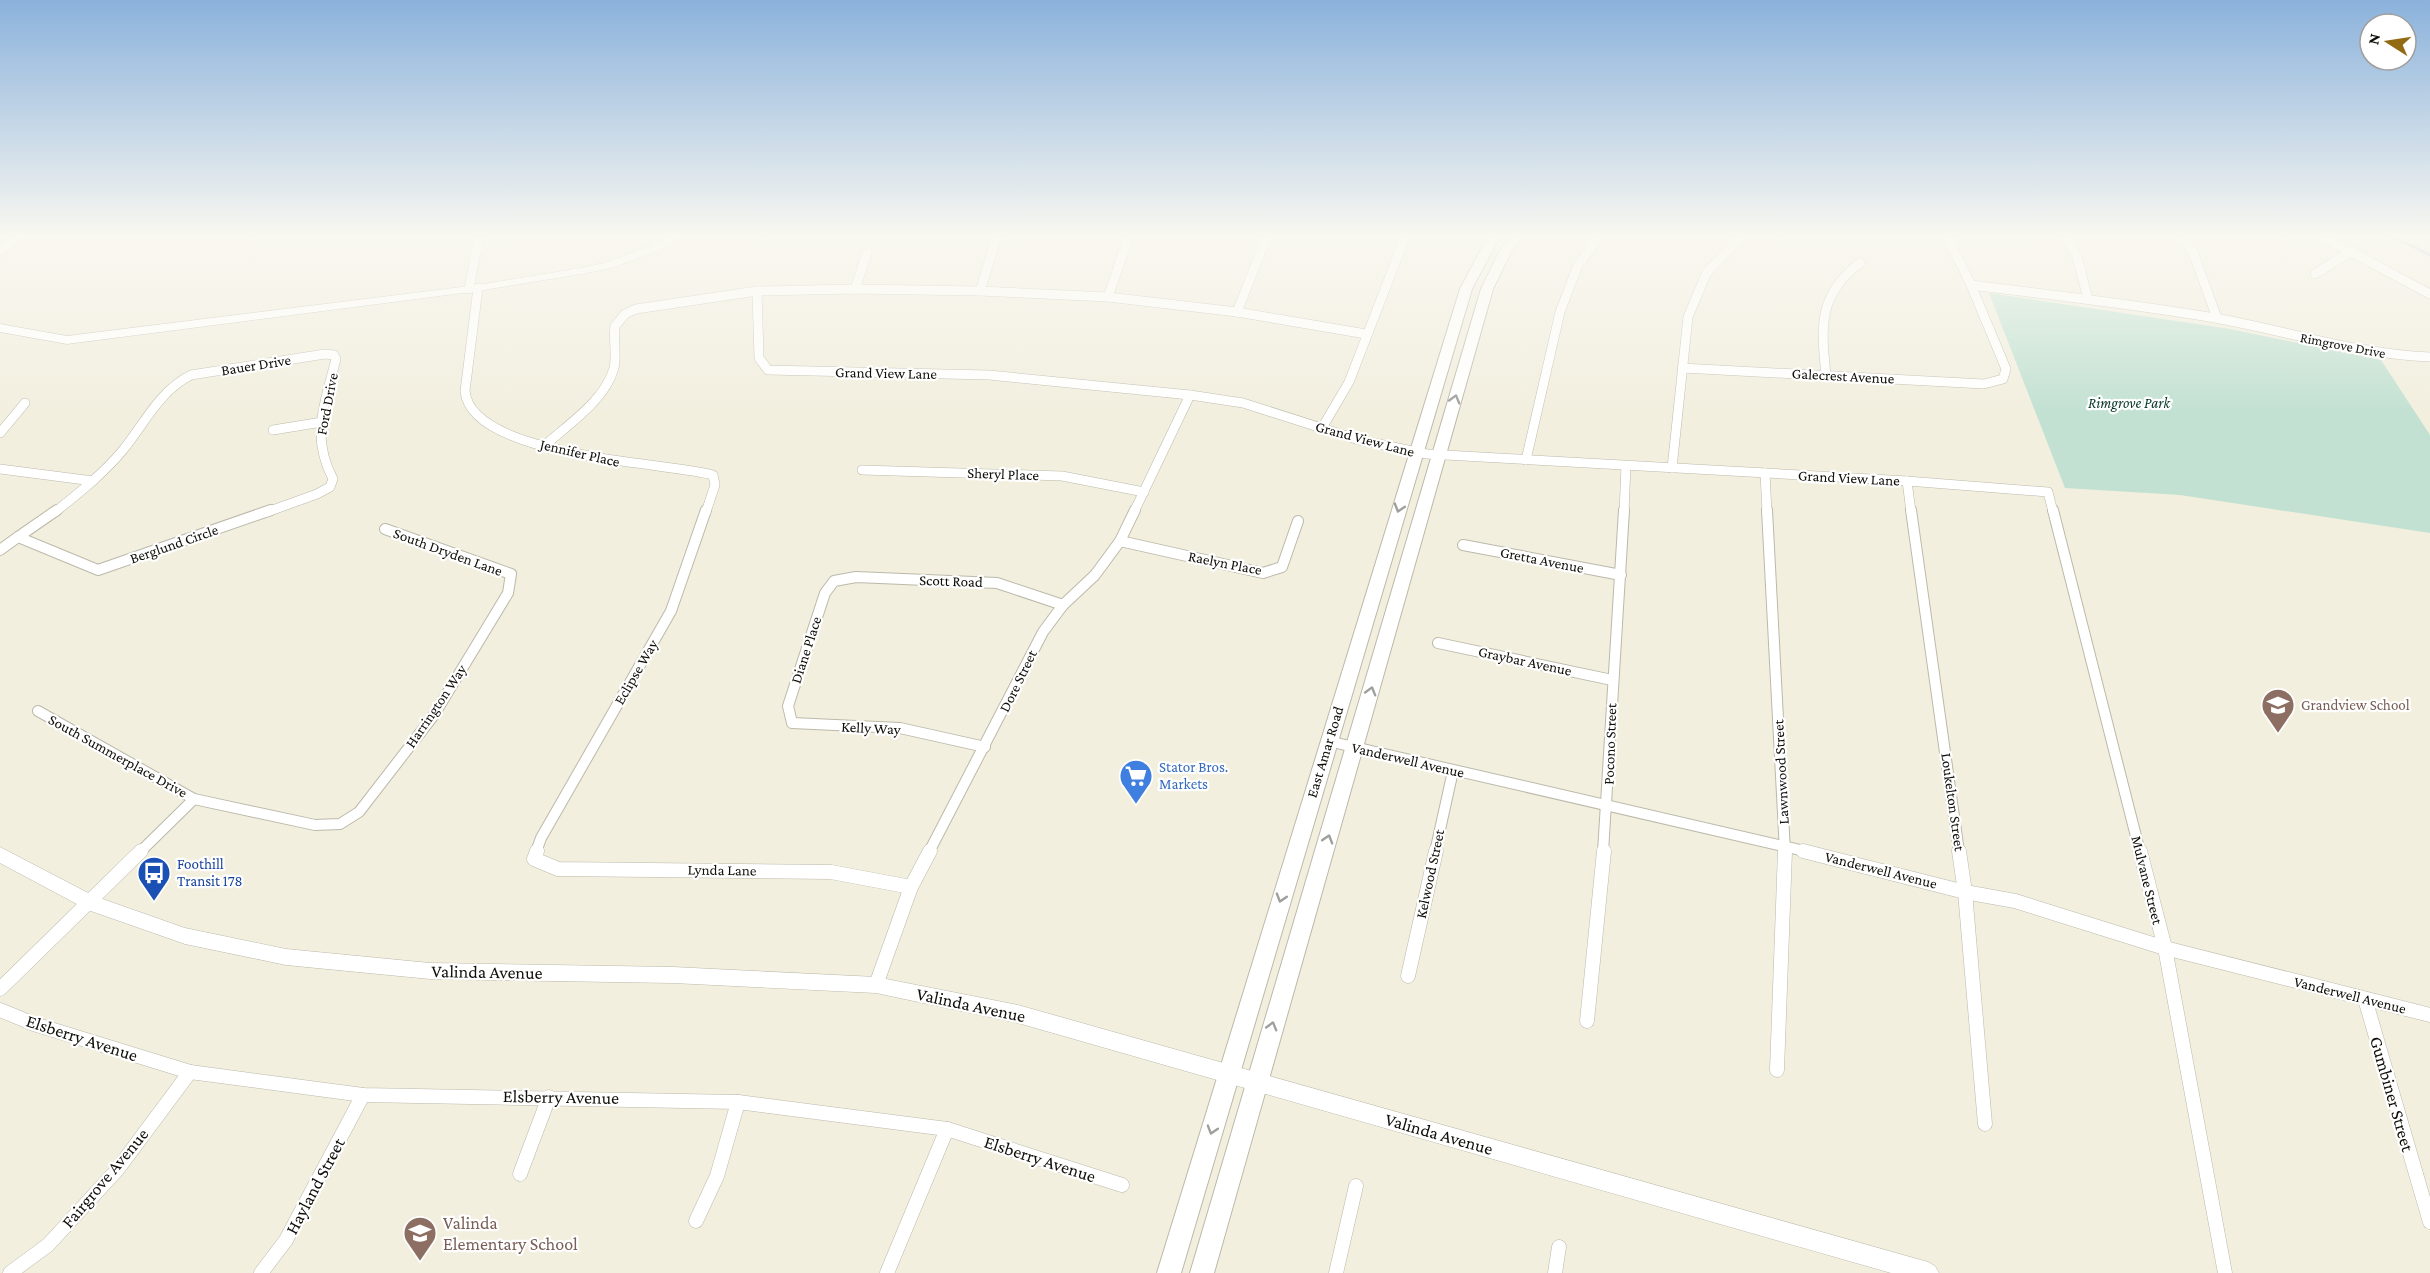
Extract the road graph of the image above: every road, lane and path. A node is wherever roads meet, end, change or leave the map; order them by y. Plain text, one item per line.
1 (423, 295) edge
2 (473, 295) edge
3 (727, 295) edge
4 (757, 295) edge
5 (1074, 295) edge
6 (1244, 295) edge
7 (1382, 295) edge
8 (1465, 295) edge
9 (1485, 295) edge
10 (1566, 295) edge
11 (1697, 295) edge
12 (1831, 295) edge
13 (1975, 295) edge
14 (2058, 295) edge
15 (2087, 295) edge
16 (2209, 295) edge
17 (1108, 297) joint
18 (2088, 299) junction
19 (1237, 312) junction
20 (2217, 318) junction
21 (0, 328) edge
22 (1366, 334) junction
23 (334, 355) joint
24 (2430, 357) edge
25 (1682, 368) junction
26 (1826, 375) junction
27 (1190, 395) junction
28 (25, 403) dead end
29 (322, 422) junction
30 (1322, 428) junction
31 (273, 430) dead end
32 (0, 434) edge
33 (543, 447) junction
34 (1416, 452) junction
35 (1438, 455) junction
36 (1526, 460) junction
37 (1626, 466) junction
38 (1672, 468) junction
39 (0, 469) edge
40 (862, 470) dead end
41 (1765, 473) junction
42 (713, 475) joint
43 (93, 481) junction
44 (1907, 481) junction
45 (330, 487) joint
46 (1144, 492) junction
47 (2048, 492) joint
48 (1298, 521) dead end
49 (385, 529) dead end
50 (18, 537) junction
51 (1120, 541) junction
52 (1463, 545) dead end
53 (0, 550) edge
54 (511, 574) joint
55 (1622, 575) junction
56 (834, 580) joint
57 (1063, 605) junction
58 (1438, 643) dead end
59 (1612, 680) junction
60 (38, 711) dead end
61 (792, 723) joint
62 (1328, 741) junction
63 (985, 747) junction
64 (1354, 747) junction
65 (1453, 771) junction
66 (194, 799) junction
67 (1608, 806) junction
68 (340, 824) joint
69 (1785, 846) junction
70 (0, 854) edge
71 (534, 859) joint
72 (911, 887) junction
73 (1965, 892) junction
74 (88, 902) junction
75 (2165, 948) junction
76 (1408, 976) dead end
77 (876, 985) junction
78 (0, 989) edge
79 (2365, 999) junction
80 (0, 1010) edge
81 (2430, 1015) edge
82 (1587, 1021) dead end
83 (1777, 1070) dead end
84 (190, 1072) junction
85 (1229, 1074) junction
86 (1256, 1082) junction
87 (363, 1095) junction
88 (549, 1096) junction
89 (738, 1102) junction
90 (1985, 1124) dead end
91 (947, 1130) junction
92 (520, 1174) dead end
93 (1122, 1185) dead end
94 (1356, 1186) dead end
95 (696, 1221) dead end
96 (2430, 1222) edge
97 (1559, 1247) dead end
98 (10, 1273) edge
99 (261, 1273) edge
100 (887, 1273) edge
101 (1169, 1273) edge
102 (1202, 1273) edge
103 (1336, 1273) edge
104 (1555, 1273) edge
105 (1928, 1273) edge
106 (2225, 1273) edge

1 - 21 main road
2 - 33 street, Jennifer Place
3 - 33 street
4 - 27 street, Grand View Lane
5 - 17 street
6 - 19 street
7 - 22 street
8 - 34 main road, East Amar Road
35 -> 9 main road, East Amar Road
10 - 36 street
11 - 25 street
12 - 26 street
13 - 26 street, Galecrest Avenue
14 - 18 street, Rimgrove Drive
15 - 18 street
16 - 20 street
17 - 19 street
18 - 20 street, Rimgrove Drive
19 - 22 street
20 - 24 street, Rimgrove Drive
22 - 30 street
23 - 29 street, Ford Drive
23 - 43 street, Bauer Drive
25 - 26 street, Galecrest Avenue
25 - 38 street
27 - 30 street, Grand View Lane
27 - 46 street, Dore Street
28 - 32 street
29 - 31 street
29 - 45 street, Ford Drive
30 - 34 street, Grand View Lane
33 - 42 street, Jennifer Place
34 - 35 street, Grand View Lane
34 -> 62 main road, East Amar Road
35 - 36 street, Grand View Lane
64 -> 35 main road, East Amar Road
36 - 37 street, Grand View Lane
37 - 38 street, Grand View Lane
37 - 55 street, Pocono Street
38 - 41 street, Grand View Lane
39 - 43 street
40 - 46 street, Sheryl Place
41 - 44 street, Grand View Lane
41 - 69 street, Lawnwood Street
42 - 71 street, Eclipse Way
43 - 50 street
44 - 47 street, Grand View Lane
44 - 73 street, Loukelton Street
45 - 50 street, Berglund Circle
46 - 51 street, Dore Street
47 - 75 street, Mulvane Street
48 - 51 street, Raelyn Place
49 - 54 street, South Dryden Lane
50 - 53 street
51 - 57 street, Dore Street
52 - 55 street, Gretta Avenue
54 - 68 street, Harrington Way
55 - 59 street, Pocono Street
56 - 57 street, Scott Road
56 - 61 street, Diane Place
57 - 63 street, Dore Street
58 - 59 street, Graybar Avenue
59 - 67 street, Pocono Street
60 - 66 street, South Summerplace Drive
61 - 63 street, Kelly Way
62 - 64 street, Vanderwell Avenue
62 -> 85 main road, East Amar Road
63 - 72 street, Dore Street
64 - 65 street, Vanderwell Avenue
86 -> 64 main road, East Amar Road
65 - 67 street, Vanderwell Avenue
65 - 76 street, Kelwood Street
66 - 68 street, South Summerplace Drive
66 - 74 street
67 - 69 street, Vanderwell Avenue
67 - 82 street, Pocono Street
69 - 73 street, Vanderwell Avenue
69 - 83 street, Lawnwood Street
70 - 74 main road, Valinda Avenue
71 - 72 street, Lynda Lane
72 - 77 street, Dore Street
73 - 75 street, Vanderwell Avenue
73 - 90 street, Loukelton Street
74 - 77 main road, Valinda Avenue
74 - 78 street
75 - 79 street, Vanderwell Avenue
75 - 106 street, Mulvane Street
77 - 85 main road, Valinda Avenue
79 - 81 street, Vanderwell Avenue
79 - 96 street, Gumbiner Street
80 - 84 street, Elsberry Avenue
84 - 87 street, Elsberry Avenue
84 - 98 street, Fairgrove Avenue
85 - 86 main road, Valinda Avenue
85 -> 101 main road, East Amar Road
86 - 102 main road, East Amar Road
86 - 105 main road, Valinda Avenue
87 - 88 street, Elsberry Avenue
87 - 99 street, Hayland Street
88 - 89 street, Elsberry Avenue
88 - 92 street
89 - 91 street, Elsberry Avenue
89 - 95 street
91 - 93 street, Elsberry Avenue
91 - 100 street
94 - 103 street
97 - 104 street

